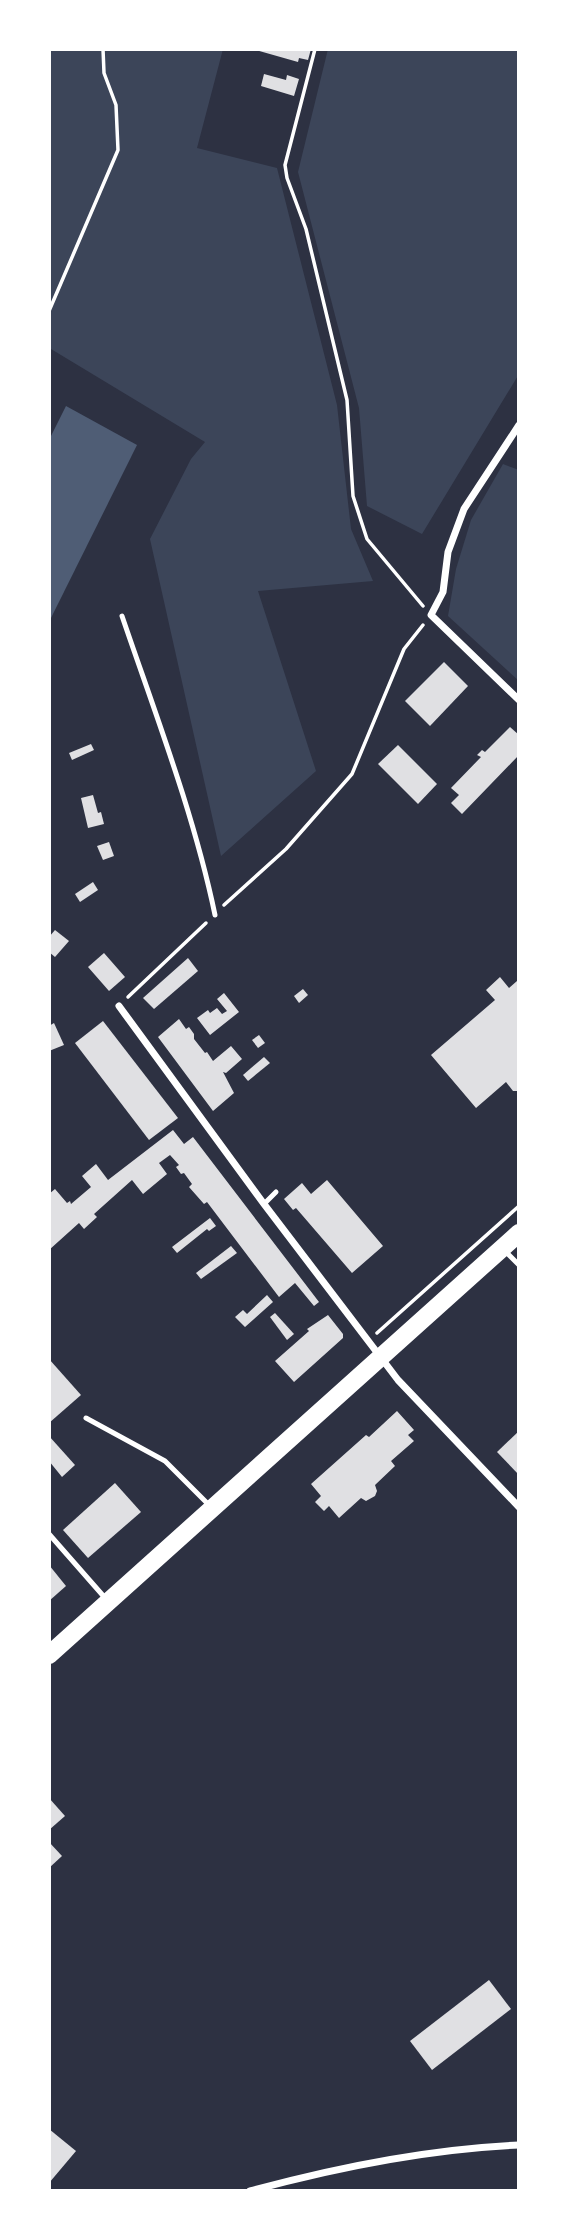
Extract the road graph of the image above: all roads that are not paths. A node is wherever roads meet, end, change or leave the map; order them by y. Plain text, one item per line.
1 (519, 425) edge
2 (121, 616) dead end
3 (519, 700) edge
4 (215, 915) road end
5 (120, 1006) road end
6 (276, 1192) dead end
7 (264, 1204) junction
8 (519, 1233) edge
9 (502, 1248) junction
10 (519, 1265) edge
11 (382, 1356) junction
12 (86, 1418) dead end
13 (519, 1507) edge
14 (212, 1508) junction
15 (49, 1534) edge
16 (108, 1601) junction
17 (49, 1655) edge
18 (519, 2145) edge
19 (250, 2191) edge

1 - 3 street
2 - 4 lane
5 - 7 street
6 - 7 lane
7 - 11 street
8 - 9 main road
9 - 10 lane
9 - 11 main road
11 - 13 street
11 - 14 main road
12 - 14 lane
14 - 16 main road
15 - 16 lane
16 - 17 main road
18 - 19 street

